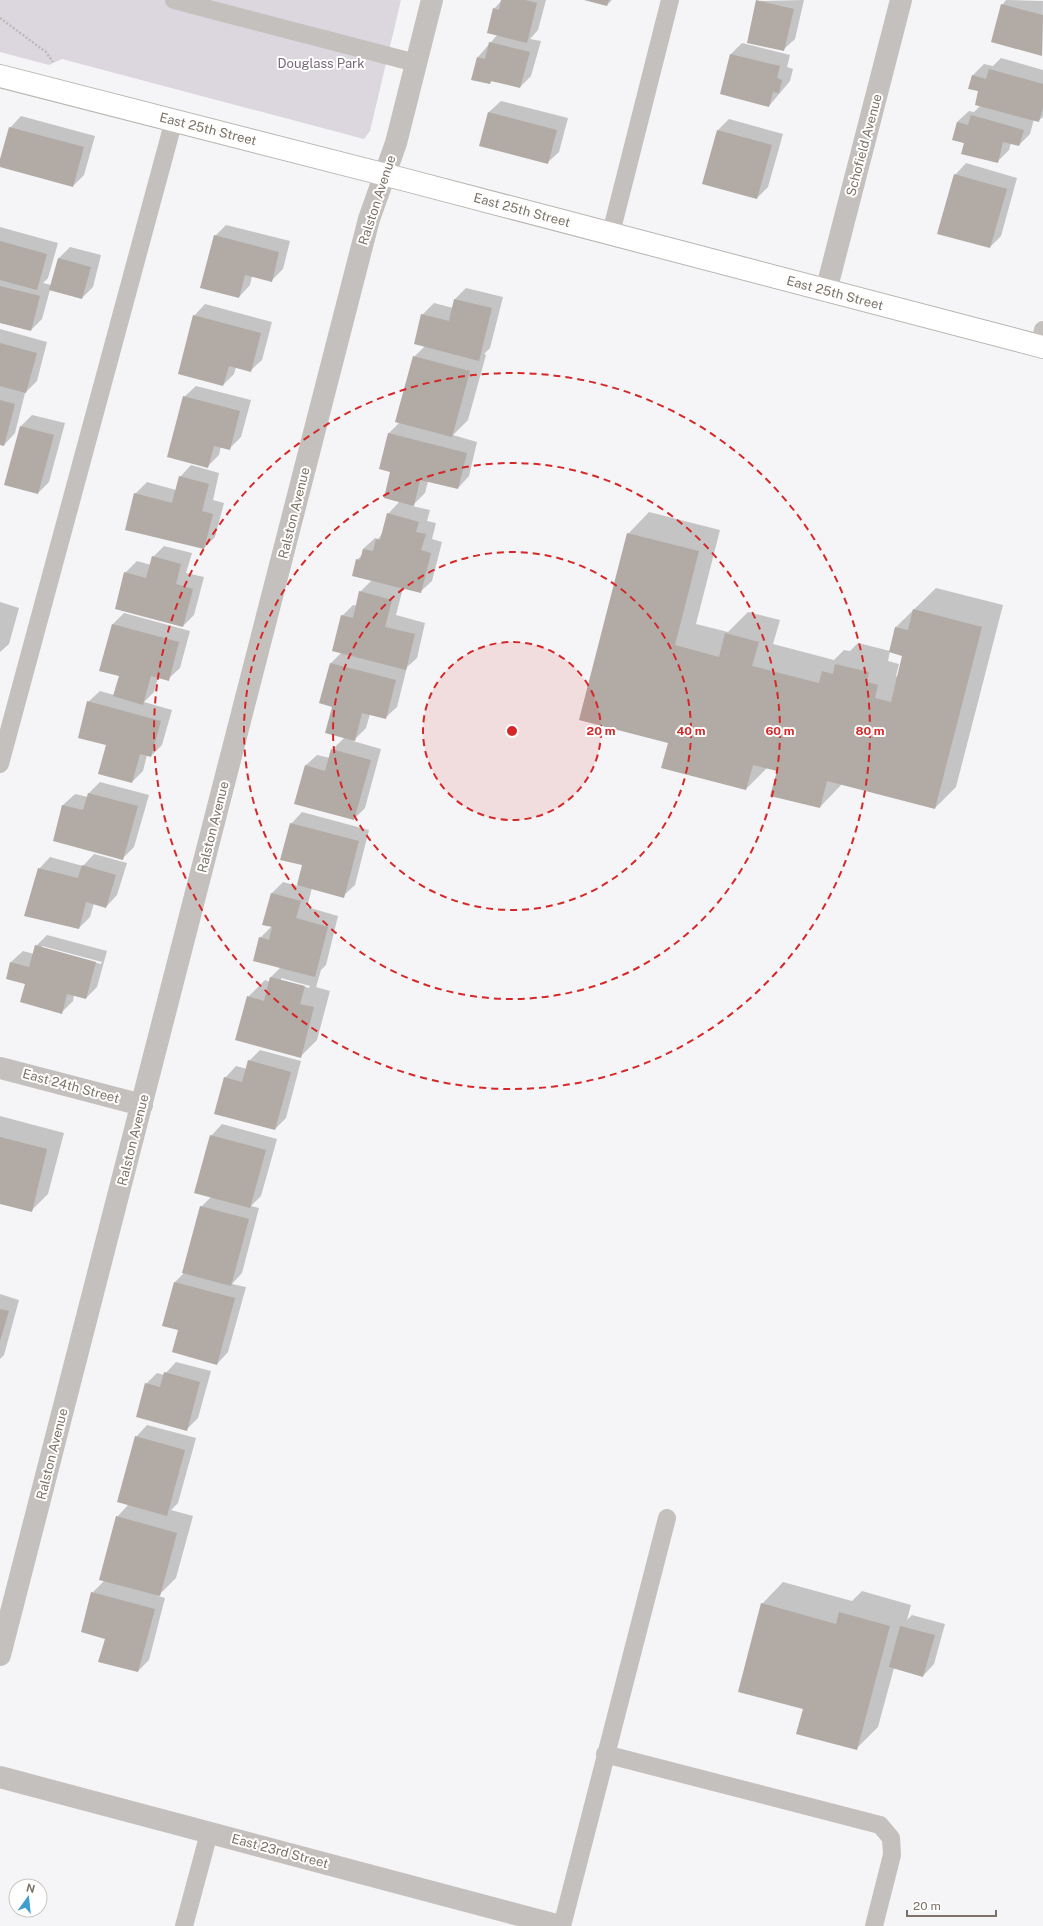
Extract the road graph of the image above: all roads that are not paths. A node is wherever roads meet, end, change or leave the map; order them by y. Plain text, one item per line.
1 (174, 0) edge
2 (432, 0) edge
3 (670, 0) edge
4 (901, 0) edge
5 (416, 63) junction
6 (0, 76) edge
7 (174, 120) junction
8 (384, 174) junction
9 (611, 233) junction
10 (826, 290) junction
11 (1042, 341) edge
12 (0, 764) edge
13 (0, 1068) edge
14 (142, 1105) junction
15 (667, 1518) dead end
16 (0, 1655) edge
17 (605, 1754) junction
18 (0, 1777) edge
19 (209, 1833) junction
20 (184, 1926) edge
21 (561, 1926) edge
22 (874, 1926) edge

1 - 5 lane
2 - 5 street, Ralston Avenue
3 - 9 lane
4 - 10 street, Schofield Avenue
5 - 8 street, Ralston Avenue
6 - 7 street, East 25th Street
7 - 8 street, East 25th Street
7 - 12 lane
8 - 9 street, East 25th Street
8 - 14 street, Ralston Avenue
9 - 10 street, East 25th Street
10 - 11 street, East 25th Street
13 - 14 street, East 24th Street
14 - 16 street, Ralston Avenue
15 - 17 lane
17 - 21 lane
17 - 22 lane
18 - 19 street, East 23rd Street
19 - 20 lane
19 - 21 street, East 23rd Street

